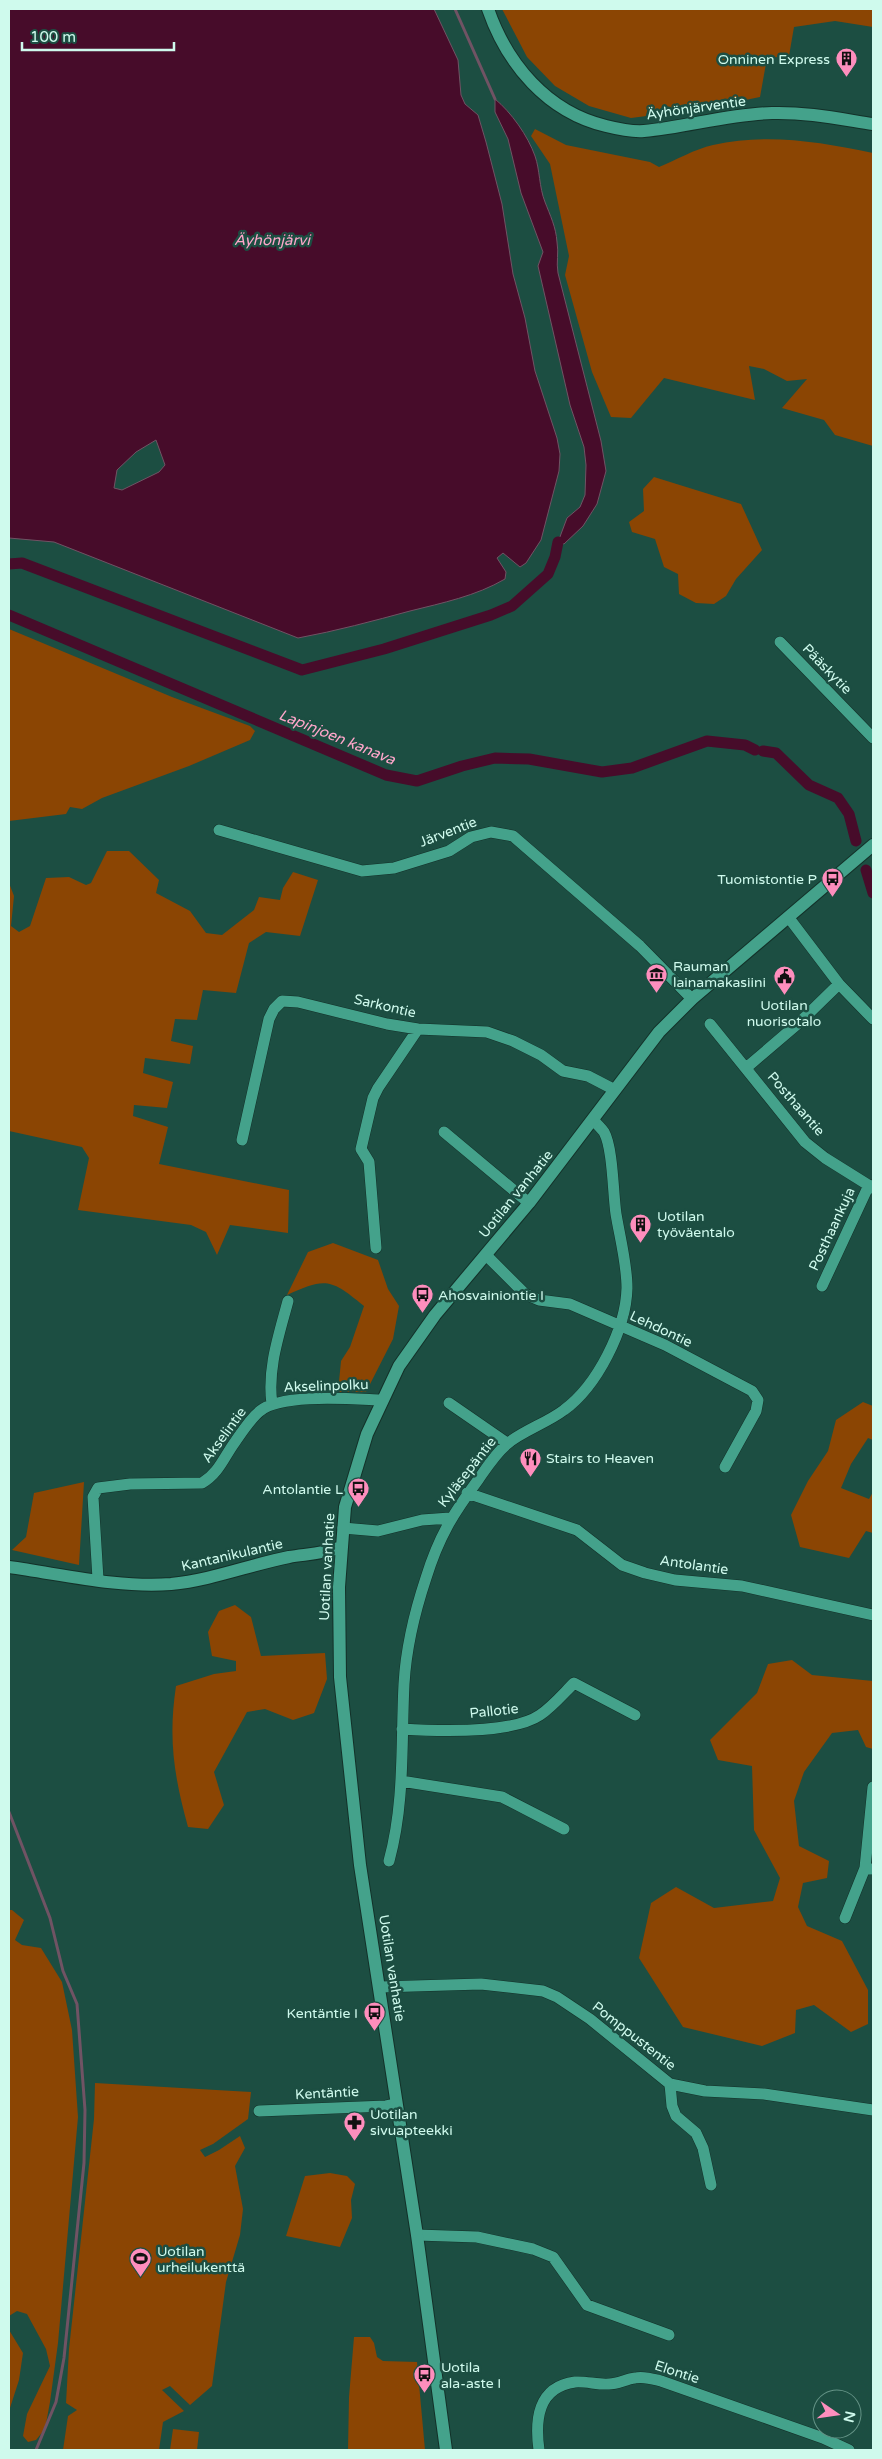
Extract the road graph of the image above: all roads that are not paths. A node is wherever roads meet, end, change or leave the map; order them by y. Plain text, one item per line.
1 (488, 9) edge
2 (873, 124) edge
3 (780, 642) dead end
4 (873, 738) edge
5 (219, 830) dead end
6 (873, 845) edge
7 (789, 918) junction
8 (839, 984) junction
9 (692, 999) junction
10 (873, 1019) edge
11 (710, 1024) dead end
12 (418, 1029) junction
13 (746, 1068) junction
14 (615, 1090) junction
15 (593, 1120) junction
16 (444, 1132) dead end
17 (242, 1140) dead end
18 (871, 1186) edge
19 (529, 1203) junction
20 (376, 1248) dead end
21 (486, 1255) junction
22 (822, 1286) dead end
23 (288, 1301) dead end
24 (621, 1326) junction
25 (382, 1400) junction
26 (450, 1403) dead end
27 (272, 1404) junction
28 (507, 1443) junction
29 (724, 1467) dead end
30 (467, 1493) junction
31 (450, 1518) junction
32 (343, 1528) junction
33 (341, 1547) junction
34 (9, 1567) edge
35 (98, 1579) junction
36 (873, 1615) edge
37 (635, 1715) dead end
38 (402, 1729) junction
39 (401, 1781) junction
40 (873, 1787) edge
41 (564, 1829) dead end
42 (389, 1861) dead end
43 (869, 1868) edge
44 (846, 1918) dead end
45 (380, 1987) junction
46 (670, 2084) junction
47 (396, 2104) junction
48 (873, 2110) edge
49 (259, 2111) dead end
50 (711, 2184) dead end
51 (416, 2235) junction
52 (669, 2335) dead end
53 (446, 2450) edge
54 (539, 2450) edge
55 (849, 2450) edge

1 - 2 main road, Äyhönjärventie
3 - 4 street, Pääskytie
5 - 9 street, Järventie
6 - 7 main road, Uotilan vanhatie
7 - 8 street
7 - 9 main road, Uotilan vanhatie
8 - 10 street
8 - 13 street
9 - 14 main road, Uotilan vanhatie
11 - 13 street, Posthaantie
12 - 14 street, Sarkontie
12 - 17 street, Sarkontie
12 - 20 street
13 - 18 street, Posthaantie
14 - 15 main road, Uotilan vanhatie
15 - 19 main road, Uotilan vanhatie
15 - 24 street, Kyläsepäntie
16 - 19 street
18 - 22 street, Posthaankuja
19 - 21 main road, Uotilan vanhatie
21 - 24 street, Lehdontie
21 - 25 main road, Uotilan vanhatie
23 - 27 street
24 - 28 street, Kyläsepäntie
24 - 29 street, Lehdontie
25 - 27 street, Akselinpolku
25 - 32 main road, Uotilan vanhatie
26 - 28 street
27 - 35 street, Akselintie
28 - 30 street, Kyläsepäntie
30 - 31 street, Kyläsepäntie
30 - 36 street, Antolantie
31 - 32 street
31 - 38 street, Kyläsepäntie
32 - 33 main road, Uotilan vanhatie
33 - 35 main road, Kantanikulantie
33 - 45 main road, Uotilan vanhatie
34 - 35 main road, Kantanikulantie
37 - 38 street, Pallotie
38 - 39 street, Kyläsepäntie
39 - 41 street
39 - 42 street, Kyläsepäntie
40 - 43 street
43 - 44 street
45 - 46 street, Pomppustentie
45 - 47 main road, Uotilan vanhatie
46 - 48 street, Pomppustentie
46 - 50 street
47 - 49 street, Kentäntie
47 - 51 main road, Uotilan vanhatie
51 - 52 street
51 - 53 main road, Uotilan vanhatie
54 - 55 street, Elontie

